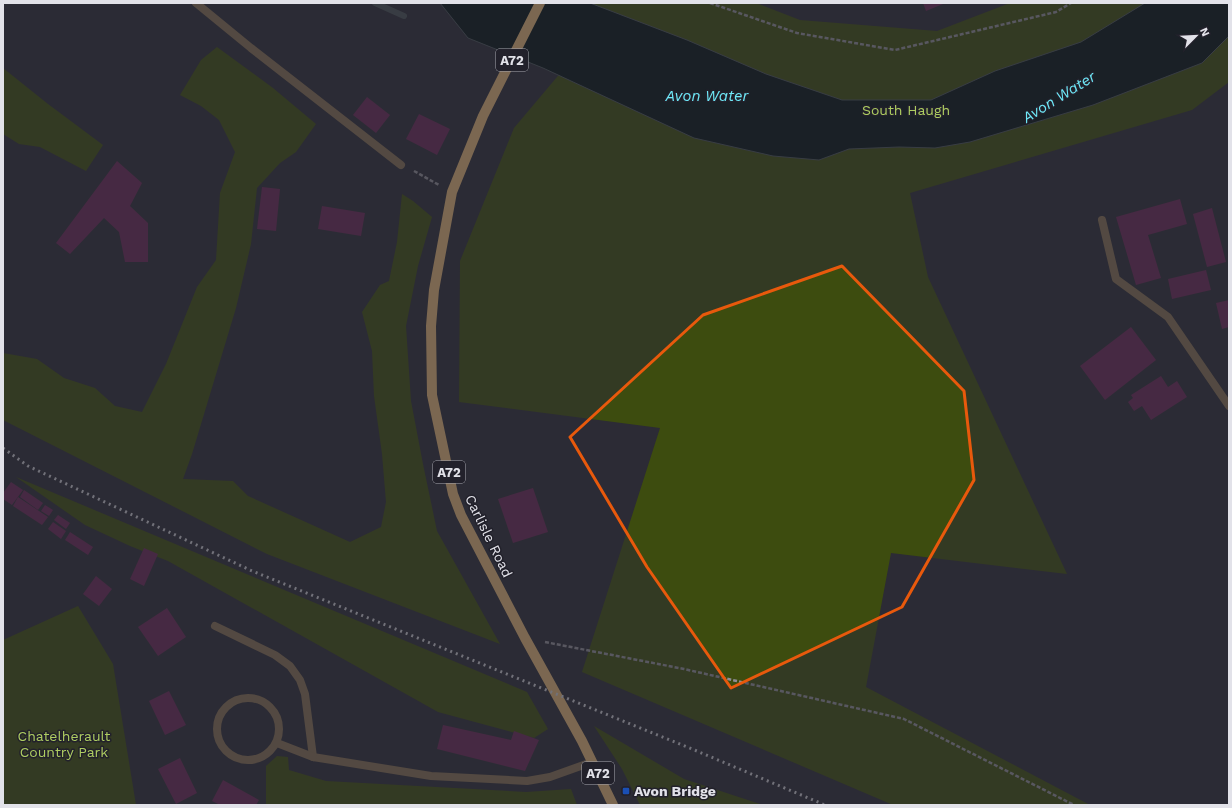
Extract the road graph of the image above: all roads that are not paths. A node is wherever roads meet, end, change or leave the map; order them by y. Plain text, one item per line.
1 (196, 3) edge
2 (540, 3) edge
3 (401, 165) road end
4 (1102, 220) dead end
5 (1229, 406) edge
6 (215, 626) dead end
7 (277, 743) junction
8 (312, 757) junction
9 (592, 762) junction
10 (614, 805) edge

1 - 3 street
2 - 9 main road, Carlisle Road / A72
4 - 5 street
6 - 8 street
7 - 7 street
7 - 8 street
8 - 9 street
9 - 10 main road, Carlisle Road / A72

